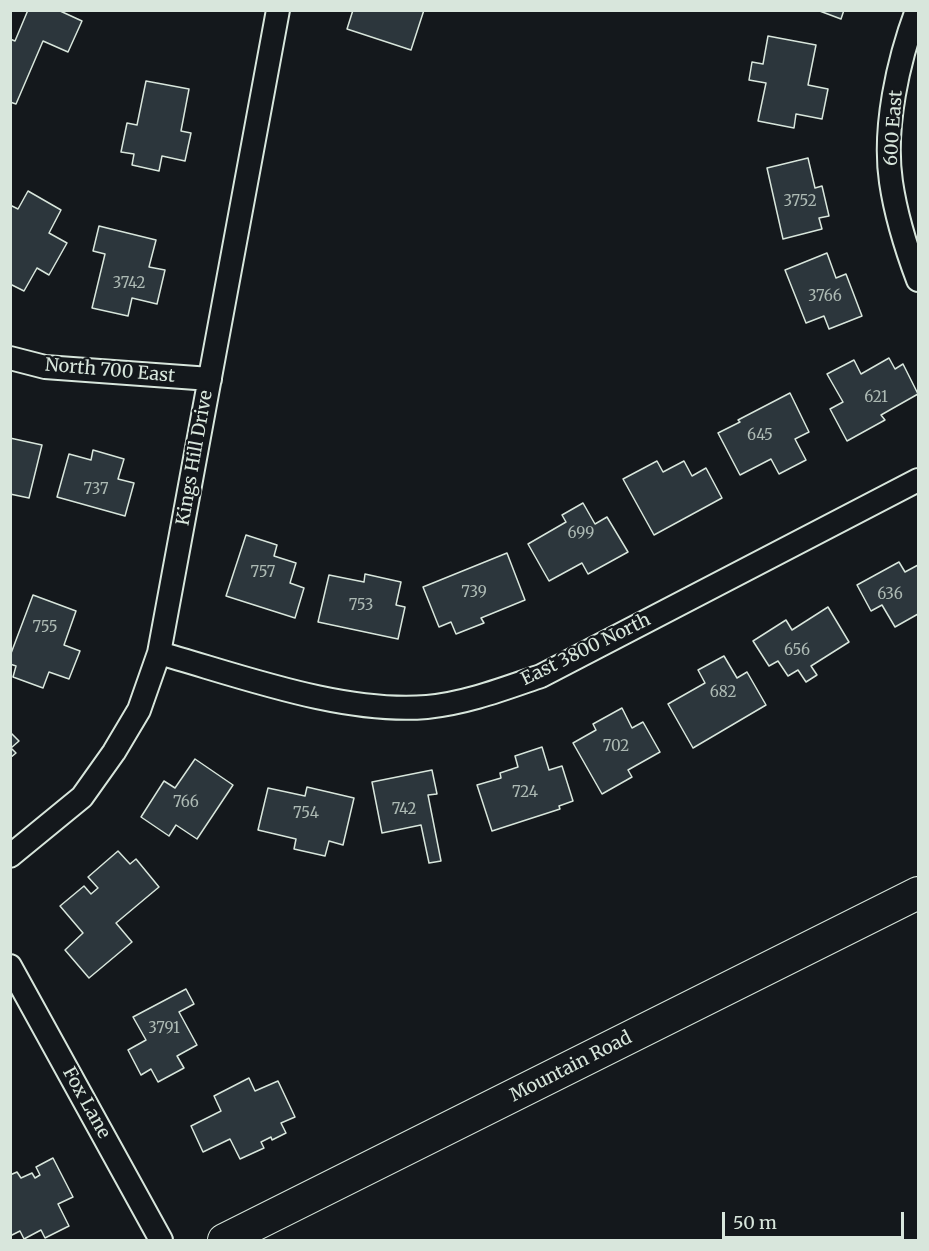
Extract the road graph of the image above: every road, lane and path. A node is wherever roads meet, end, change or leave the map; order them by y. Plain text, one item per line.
1 (278, 10) edge
2 (917, 10) edge
3 (918, 279) edge
4 (10, 358) edge
5 (210, 379) junction
6 (918, 480) edge
7 (159, 652) junction
8 (10, 856) edge
9 (918, 893) edge
10 (10, 966) edge
11 (161, 1240) edge
12 (224, 1240) edge

1 - 5 street, Kings Hill Drive
2 - 3 street, 600 East
4 - 5 street, North 700 East
5 - 7 street, Kings Hill Drive
6 - 7 street, East 3800 North
7 - 8 street, Kings Hill Drive
9 - 12 street, Mountain Road
10 - 11 street, Fox Lane

